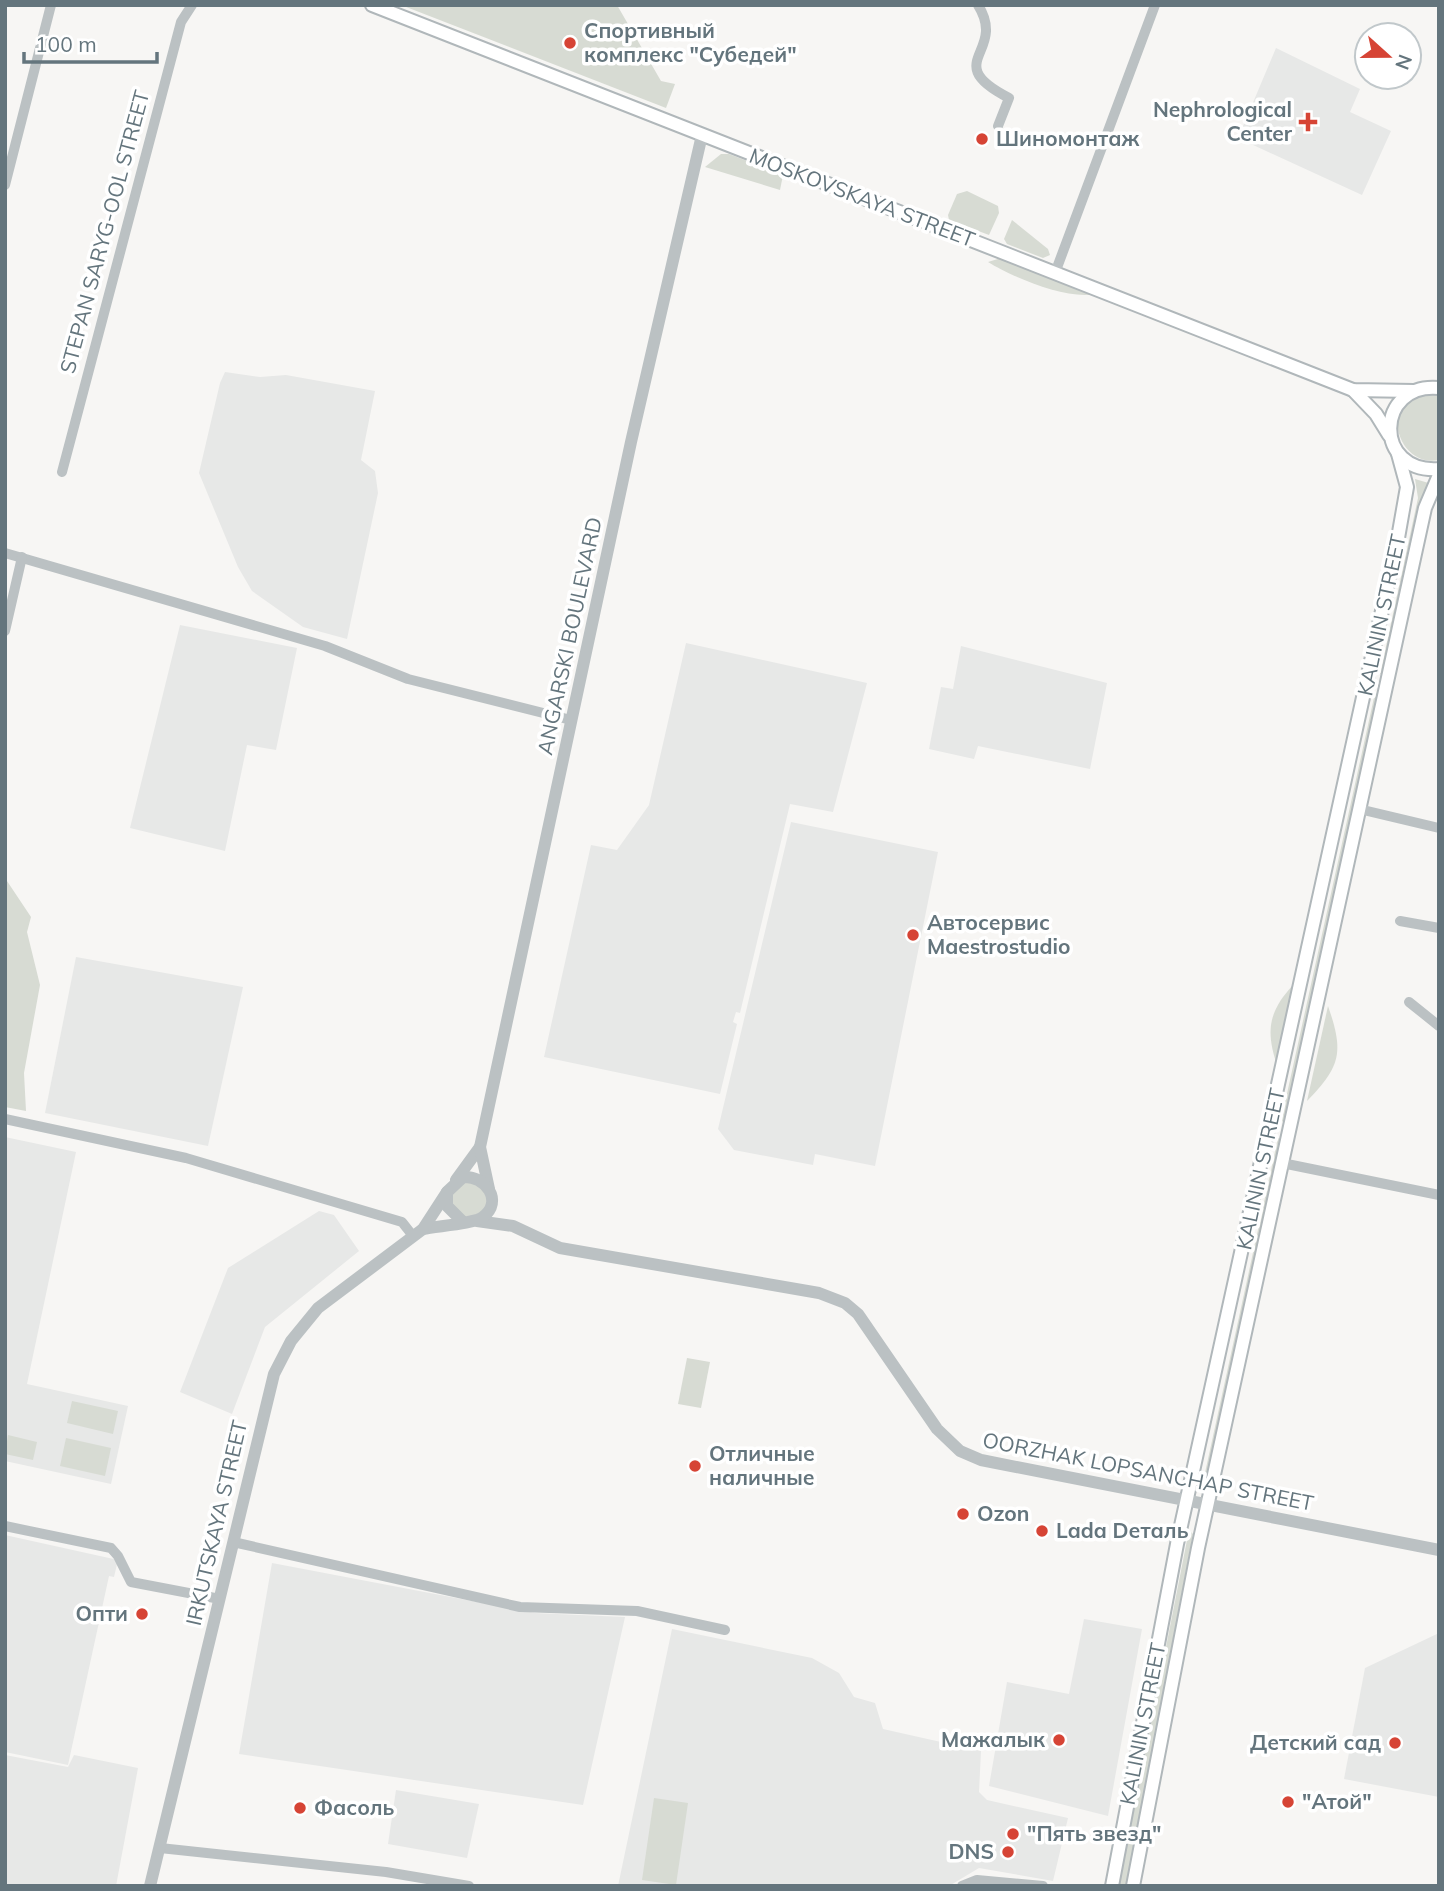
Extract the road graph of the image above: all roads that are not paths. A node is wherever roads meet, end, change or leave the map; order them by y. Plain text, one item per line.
1 (51, 5) edge
2 (192, 5) edge
3 (372, 5) edge
4 (978, 5) edge
5 (1155, 5) edge
6 (998, 126) dead end
7 (702, 135) junction
8 (5, 185) edge
9 (1055, 273) junction
10 (1439, 380) edge
11 (1439, 388) edge
12 (1353, 390) junction
13 (1416, 390) junction
14 (1391, 438) junction
15 (1398, 454) junction
16 (1439, 468) edge
17 (62, 472) dead end
18 (1439, 475) edge
19 (5, 552) edge
20 (22, 557) junction
21 (5, 631) edge
22 (1369, 676) junction
23 (1388, 680) junction
24 (572, 720) junction
25 (1359, 810) junction
26 (1439, 828) edge
27 (1400, 921) dead end
28 (1439, 928) edge
29 (1409, 1002) dead end
30 (1439, 1026) edge
31 (5, 1119) edge
32 (1272, 1120) junction
33 (1290, 1125) junction
34 (480, 1147) junction
35 (1282, 1163) junction
36 (456, 1180) junction
37 (447, 1192) junction
38 (490, 1193) junction
39 (1439, 1195) edge
40 (477, 1221) junction
41 (462, 1222) junction
42 (513, 1226) junction
43 (418, 1232) junction
44 (1187, 1501) junction
45 (1207, 1505) junction
46 (5, 1526) edge
47 (233, 1542) junction
48 (1439, 1550) edge
49 (220, 1599) junction
50 (725, 1630) dead end
51 (160, 1848) junction
52 (150, 1886) edge
53 (468, 1886) edge
54 (962, 1886) edge
55 (1043, 1886) edge
56 (1112, 1886) edge
57 (1133, 1886) edge

1 - 8 street
2 - 17 street, STEPAN SARYG-OOL STREET
3 - 7 main road, MOSKOVSKAYA STREET
4 - 6 street
5 - 9 street
7 - 9 main road, MOSKOVSKAYA STREET
7 - 24 street, ANGARSKI BOULEVARD
9 - 12 main road, MOSKOVSKAYA STREET
10 - 13 main road
11 - 13 main road, MOSKOVSKAYA STREET
12 - 13 main road, MOSKOVSKAYA STREET
12 - 14 main road, MOSKOVSKAYA STREET
13 - 14 main road
14 - 15 main road, KALININ STREET
15 - 16 main road
15 - 22 main road, KALININ STREET
18 - 23 main road, KALININ STREET
19 - 20 street
20 - 21 street
20 - 24 street
22 - 23 main road
22 - 32 main road, KALININ STREET
23 - 25 main road, KALININ STREET
24 - 34 street, ANGARSKI BOULEVARD
25 - 26 street
25 - 33 main road, KALININ STREET
27 - 28 street
29 - 30 street
31 - 43 street
32 - 33 main road
32 - 44 main road, KALININ STREET
33 - 35 main road, KALININ STREET
34 - 36 street, ANGARSKI BOULEVARD
34 - 38 street, ANGARSKI BOULEVARD
35 - 39 street
35 - 45 main road, KALININ STREET
36 - 37 street
36 - 38 street
37 - 41 street
37 - 43 street, IRKUTSKAYA STREET
38 - 40 street
38 - 42 street, OORZHAK LOPSANCHAP STREET
40 - 41 street
40 - 42 street, OORZHAK LOPSANCHAP STREET
41 - 43 street, IRKUTSKAYA STREET
42 - 44 street, OORZHAK LOPSANCHAP STREET
43 - 47 street, IRKUTSKAYA STREET
44 - 45 street, OORZHAK LOPSANCHAP STREET
44 - 56 main road, KALININ STREET
45 - 48 street, OORZHAK LOPSANCHAP STREET
45 - 57 main road, KALININ STREET
46 - 49 street
47 - 49 street, IRKUTSKAYA STREET
47 - 50 street
49 - 51 street, IRKUTSKAYA STREET
51 - 52 street, IRKUTSKAYA STREET
51 - 53 street
54 - 55 street

